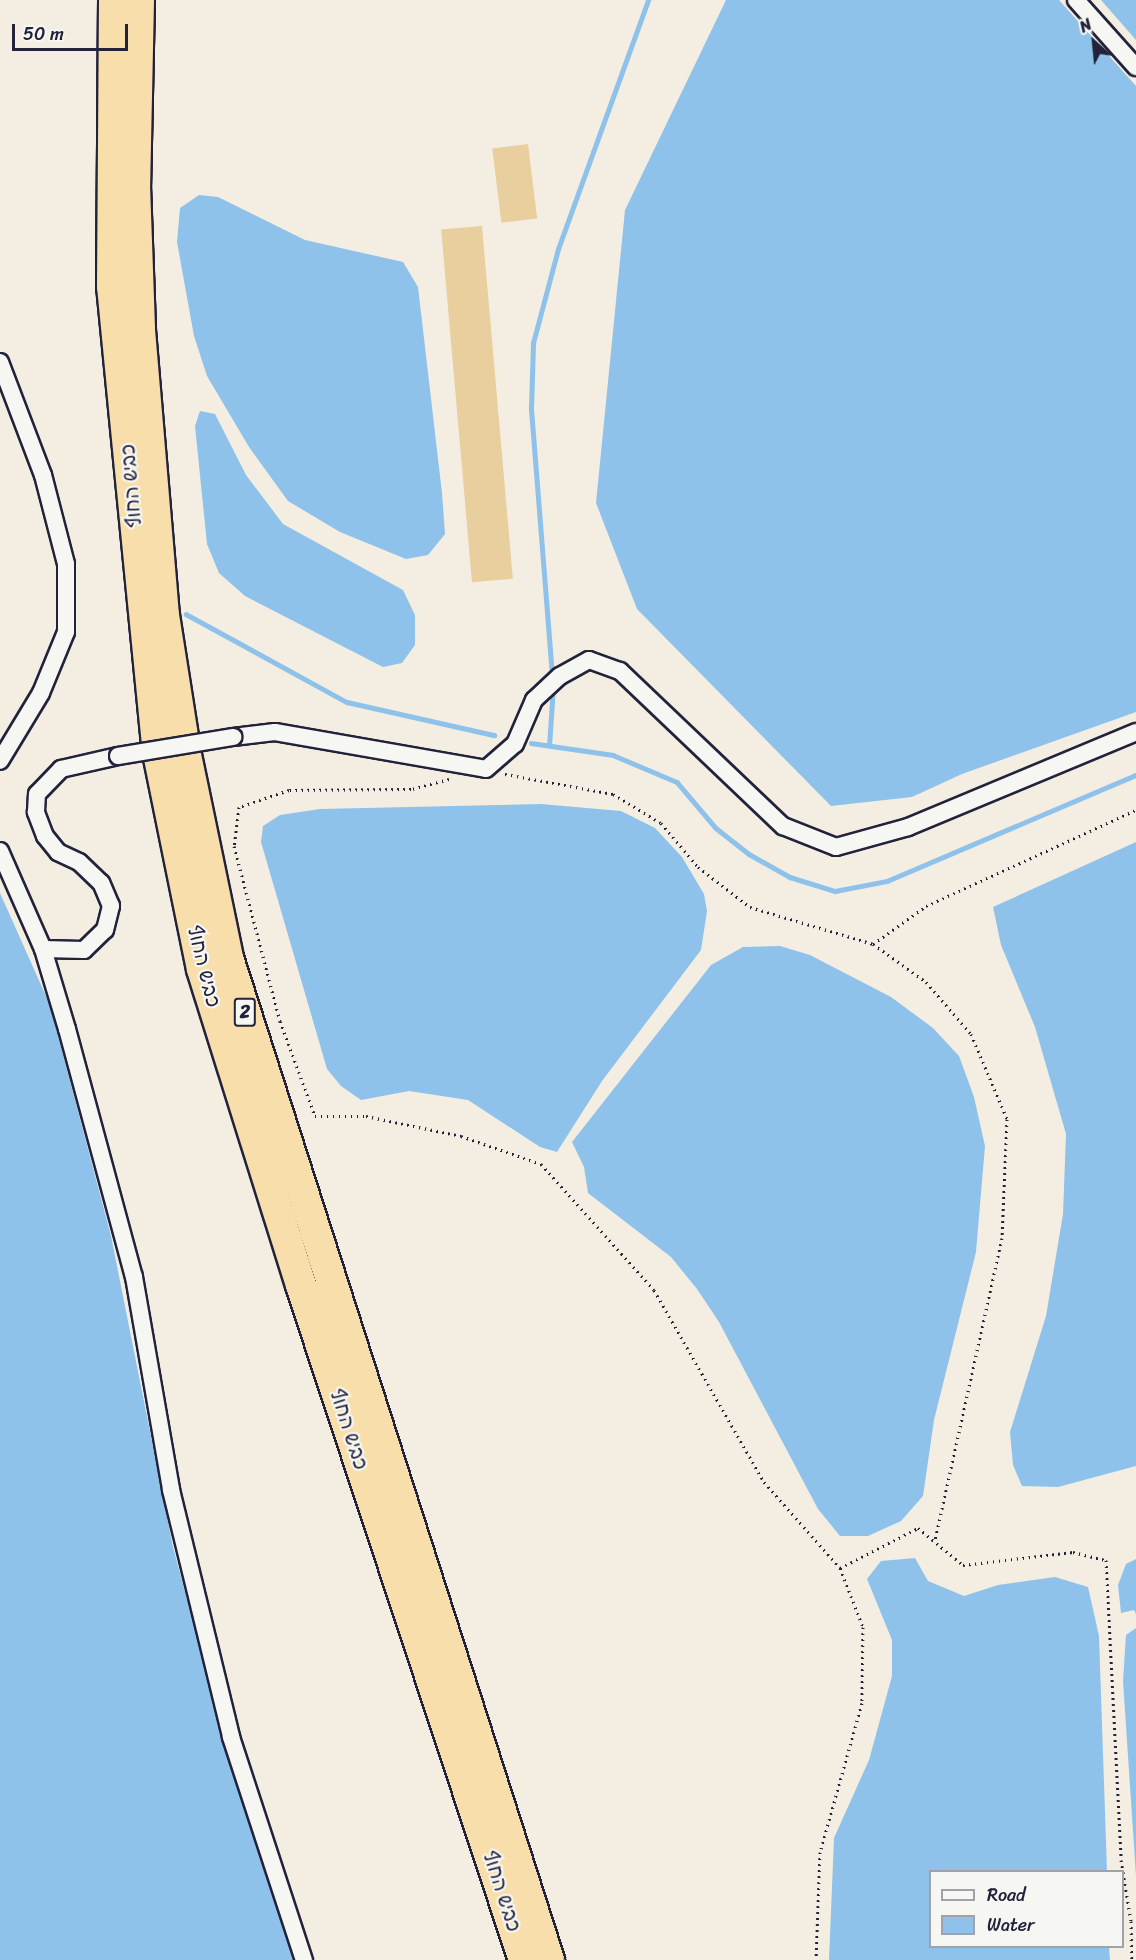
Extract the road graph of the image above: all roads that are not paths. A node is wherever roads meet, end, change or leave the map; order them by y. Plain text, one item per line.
1 (114, 0) edge
2 (139, 0) edge
3 (1076, 0) edge
4 (1136, 67) edge
5 (0, 362) edge
6 (1136, 732) edge
7 (0, 761) edge
8 (0, 851) edge
9 (43, 950) junction
10 (304, 1960) edge
11 (524, 1960) edge
12 (549, 1960) edge

1 - 11 highway, כביש החוף / 2
2 - 12 highway, כביש החוף / 2
3 - 4 street
5 - 7 street
6 - 9 street, bridge
8 - 9 street
9 - 10 street

